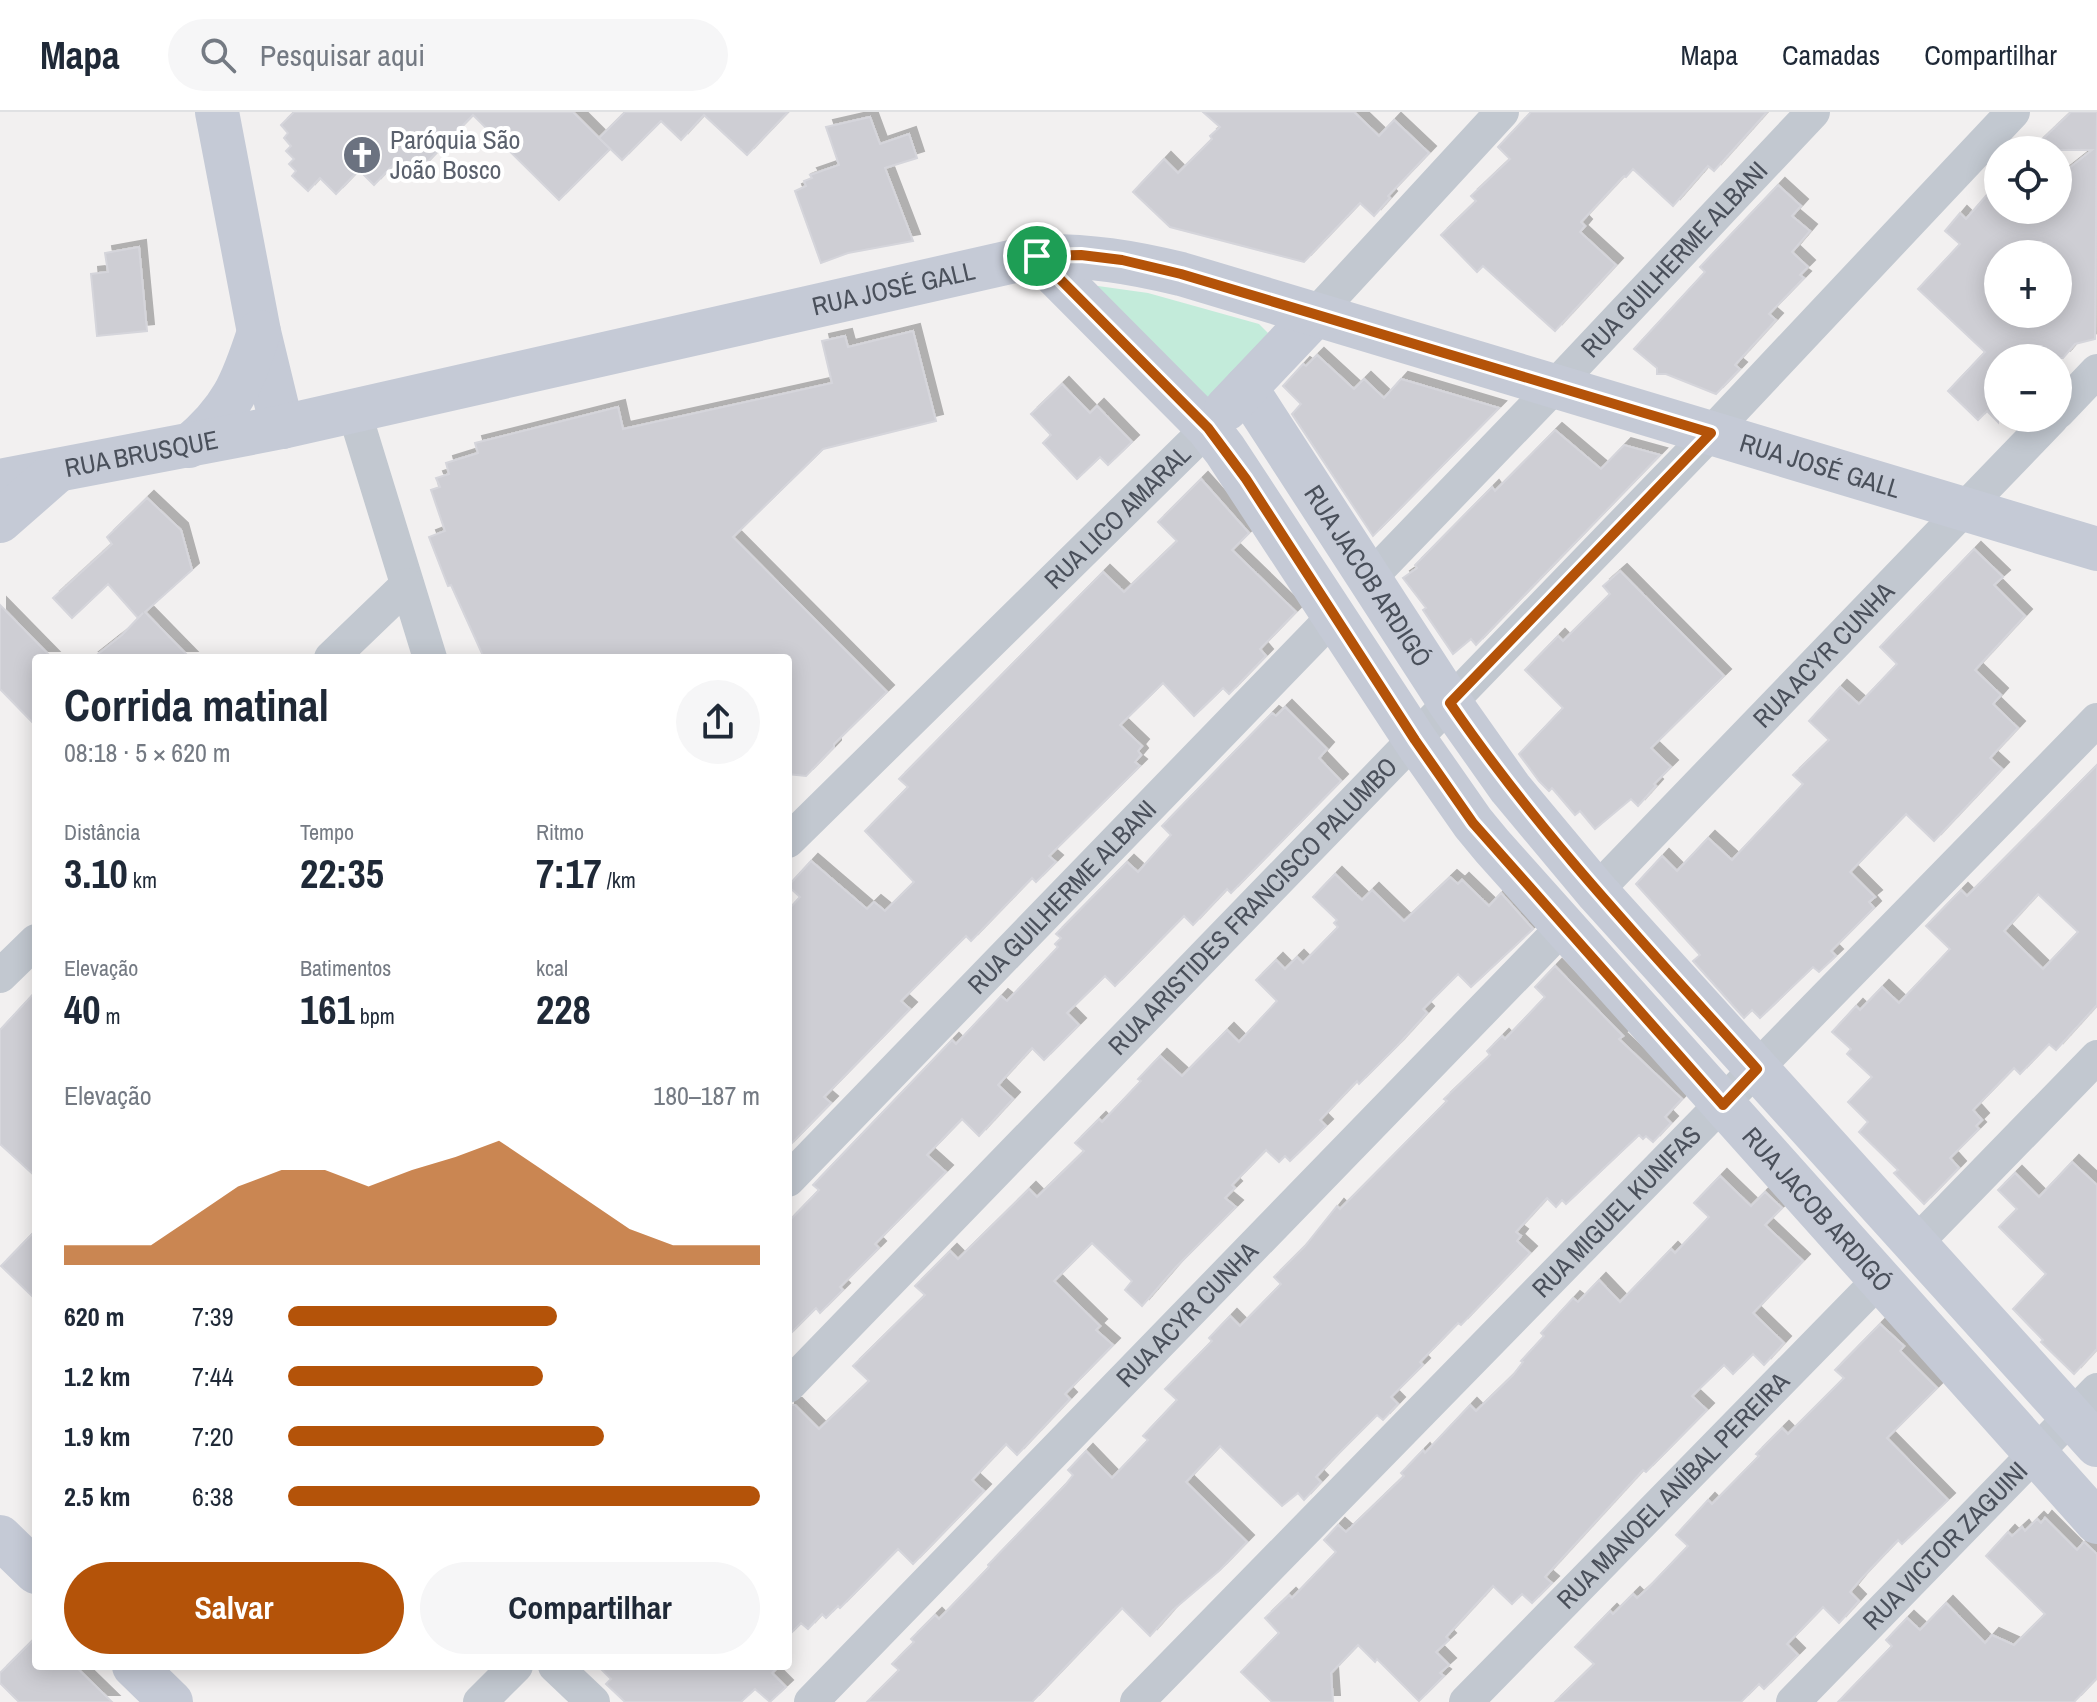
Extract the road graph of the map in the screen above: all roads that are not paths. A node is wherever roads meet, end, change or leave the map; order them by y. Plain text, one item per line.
1 (217, 112) edge
2 (1502, 112) edge
3 (1813, 112) edge
4 (2013, 112) edge
5 (1037, 256) junction
6 (1315, 315) junction
7 (259, 332) junction
8 (2097, 371) edge
9 (1555, 386) junction
10 (1246, 388) junction
11 (2072, 397) edge
12 (354, 411) junction
13 (282, 427) junction
14 (1208, 428) junction
15 (2038, 432) edge
16 (1711, 433) junction
17 (189, 446) junction
18 (57, 471) junction
19 (0, 481) edge
20 (1964, 509) junction
21 (0, 521) edge
22 (2097, 549) edge
23 (1369, 579) junction
24 (407, 585) junction
25 (1335, 615) junction
26 (335, 654) edge
27 (429, 654) edge
28 (1450, 703) junction
29 (2097, 720) edge
30 (1415, 740) junction
31 (792, 837) edge
32 (1596, 891) junction
33 (1564, 926) junction
34 (32, 945) edge
35 (0, 976) edge
36 (2097, 1057) edge
37 (1757, 1069) junction
38 (1723, 1105) junction
39 (792, 1176) edge
40 (1915, 1244) junction
41 (1880, 1279) junction
42 (792, 1382) edge
43 (2088, 1417) edge
44 (2035, 1453) junction
45 (2097, 1522) edge
46 (0, 1537) edge
47 (32, 1568) edge
48 (138, 1670) edge
49 (512, 1670) edge
50 (559, 1670) edge
51 (171, 1702) edge
52 (480, 1702) edge
53 (593, 1702) edge
54 (811, 1702) edge
55 (1137, 1702) edge
56 (1466, 1702) edge
57 (1793, 1702) edge

1 - 7 main road
2 - 6 street, RUA LICO AMARAL
3 - 9 street, RUA GUILHERME ALBANI
4 - 16 street, RUA ARISTIDES FRANCISCO PALUMBO
5 - 6 main road, RUA JOSÉ GALL
5 - 12 main road, RUA JOSÉ GALL
5 - 14 main road, RUA JACOB ARDIGÓ
6 - 9 main road, RUA JOSÉ GALL
6 - 10 main road, RUA LICO AMARAL
7 - 13 main road
7 - 17 main road
8 - 11 street
9 - 16 main road, RUA JOSÉ GALL
9 - 23 street, RUA GUILHERME ALBANI
10 - 14 main road, RUA LICO AMARAL
10 - 23 main road, RUA JACOB ARDIGÓ
12 - 13 main road, RUA JOSÉ GALL
12 - 24 street
13 - 17 main road, RUA BRUSQUE
14 - 25 main road, RUA JACOB ARDIGÓ
14 - 31 street, RUA LICO AMARAL
15 - 20 street, RUA ACYR CUNHA
16 - 20 main road, RUA JOSÉ GALL
16 - 28 street, RUA ARISTIDES FRANCISCO PALUMBO
17 - 18 main road, RUA BRUSQUE
18 - 19 main road, RUA BRUSQUE
18 - 21 main road
20 - 22 main road, RUA JOSÉ GALL
20 - 32 street, RUA ACYR CUNHA
23 - 28 main road, RUA JACOB ARDIGÓ
24 - 26 street
24 - 27 street
25 - 30 main road, RUA JACOB ARDIGÓ
25 - 39 street, RUA GUILHERME ALBANI
28 - 30 street, RUA ARISTIDES FRANCISCO PALUMBO
28 - 32 main road, RUA JACOB ARDIGÓ
29 - 37 street, RUA MIGUEL KUNIFAS
30 - 33 main road, RUA JACOB ARDIGÓ
30 - 42 street, RUA ARISTIDES FRANCISCO PALUMBO
32 - 37 main road, RUA JACOB ARDIGÓ
33 - 38 main road, RUA JACOB ARDIGÓ
33 - 54 street, RUA ACYR CUNHA
34 - 35 street
36 - 40 street
37 - 38 street, RUA MIGUEL KUNIFAS
37 - 40 main road, RUA JACOB ARDIGÓ
38 - 41 main road, RUA JACOB ARDIGÓ
38 - 55 street, RUA MIGUEL KUNIFAS
40 - 43 main road, RUA JACOB ARDIGÓ
41 - 44 main road, RUA JACOB ARDIGÓ
41 - 56 street, RUA MANOEL ANÍBAL PEREIRA
43 - 44 street, RUA VICTOR ZAGUINI
44 - 45 main road, RUA JACOB ARDIGÓ
44 - 57 street, RUA VICTOR ZAGUINI
46 - 47 main road
48 - 51 main road
49 - 52 street
50 - 53 street

